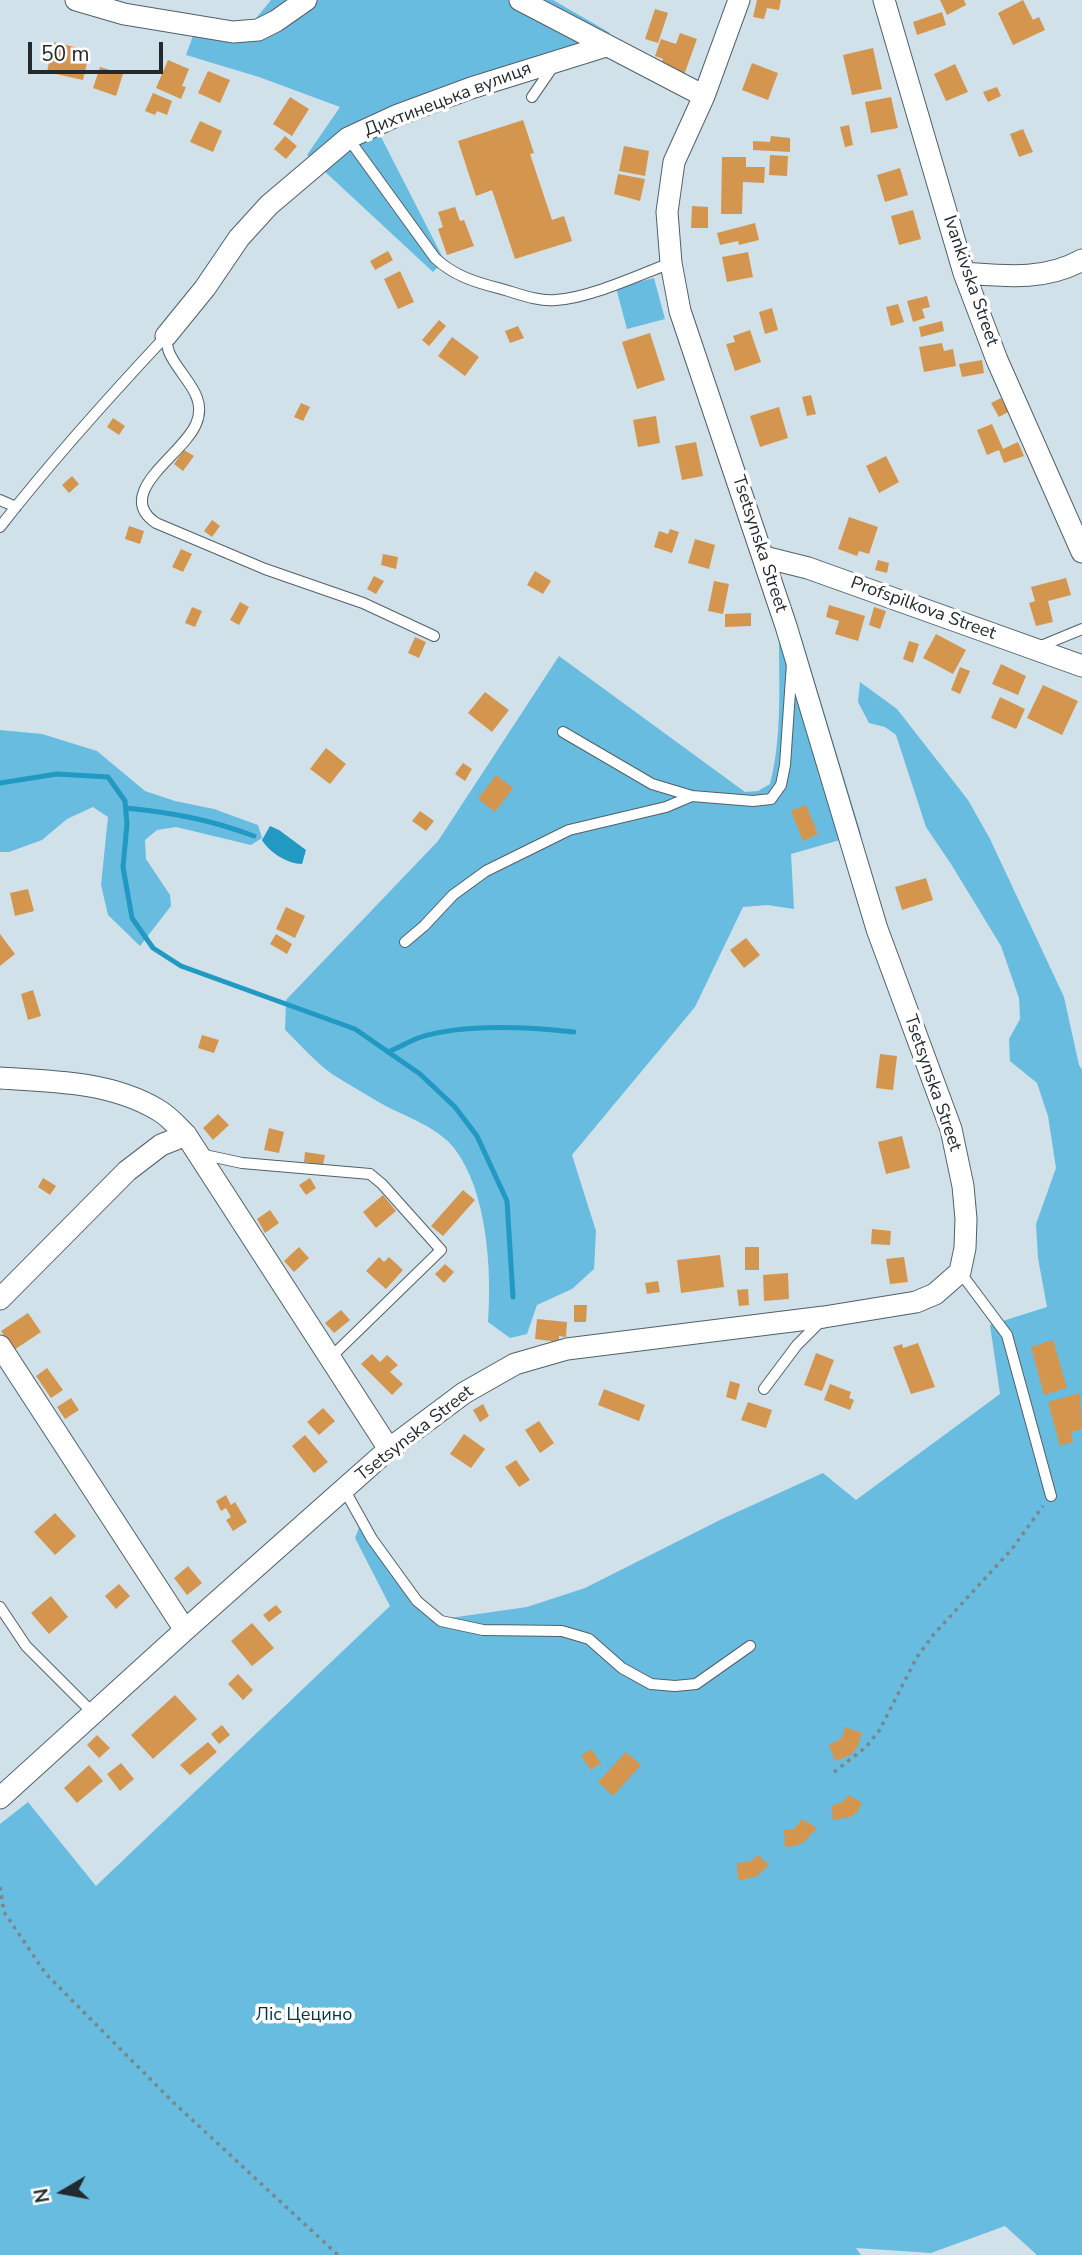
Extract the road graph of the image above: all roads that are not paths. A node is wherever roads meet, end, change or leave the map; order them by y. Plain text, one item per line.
1 (76, 0) edge
2 (306, 0) edge
3 (520, 0) edge
4 (739, 0) edge
5 (884, 0) edge
6 (606, 46) junction
7 (561, 58) junction
8 (704, 96) junction
9 (532, 97) dead end
10 (348, 138) junction
11 (1082, 260) edge
12 (671, 263) junction
13 (964, 273) junction
14 (166, 336) junction
15 (0, 500) edge
16 (16, 507) junction
17 (0, 527) edge
18 (1082, 552) edge
19 (764, 557) junction
20 (1082, 629) edge
21 (434, 636) dead end
22 (1033, 649) junction
23 (794, 650) junction
24 (1082, 666) edge
25 (563, 732) dead end
26 (692, 796) junction
27 (405, 942) dead end
28 (0, 1078) edge
29 (187, 1135) junction
30 (200, 1154) junction
31 (960, 1272) junction
32 (0, 1298) edge
33 (824, 1317) junction
34 (3, 1355) edge
35 (330, 1358) junction
36 (764, 1389) dead end
37 (390, 1449) junction
38 (344, 1489) junction
39 (1051, 1496) road end
40 (0, 1607) edge
41 (185, 1630) junction
42 (750, 1646) dead end
43 (93, 1713) junction
44 (0, 1798) edge

1 - 2 street
3 - 6 street
4 - 8 street, Tsetsynska Street
5 - 13 street, Ivankivska Street
6 - 7 street, Дихтинецька вулиця
6 - 8 street
7 - 9 lane
7 - 10 street, Дихтинецька вулиця
8 - 12 street, Tsetsynska Street
10 - 12 lane
10 - 14 street, Дихтинецька вулиця
11 - 13 street
12 - 19 street, Tsetsynska Street
13 - 18 street, Ivankivska Street
14 - 16 lane
14 - 21 lane
15 - 16 lane
16 - 17 lane
19 - 22 street, Profspilkova Street
19 - 23 street, Tsetsynska Street
20 - 22 lane
22 - 24 street, Profspilkova Street
23 - 26 lane
23 - 31 street, Tsetsynska Street
25 - 26 lane
26 - 27 lane
28 - 29 street
29 - 30 street
29 - 32 street
30 - 35 street
30 - 35 lane
31 - 33 street, Tsetsynska Street
31 - 39 lane
33 - 36 lane
33 - 37 street, Tsetsynska Street
34 - 41 street
35 - 37 street
37 - 38 street, Tsetsynska Street
38 - 41 street, Tsetsynska Street
38 - 42 lane
40 - 43 lane
41 - 43 street, Tsetsynska Street
43 - 44 street, Tsetsynska Street

